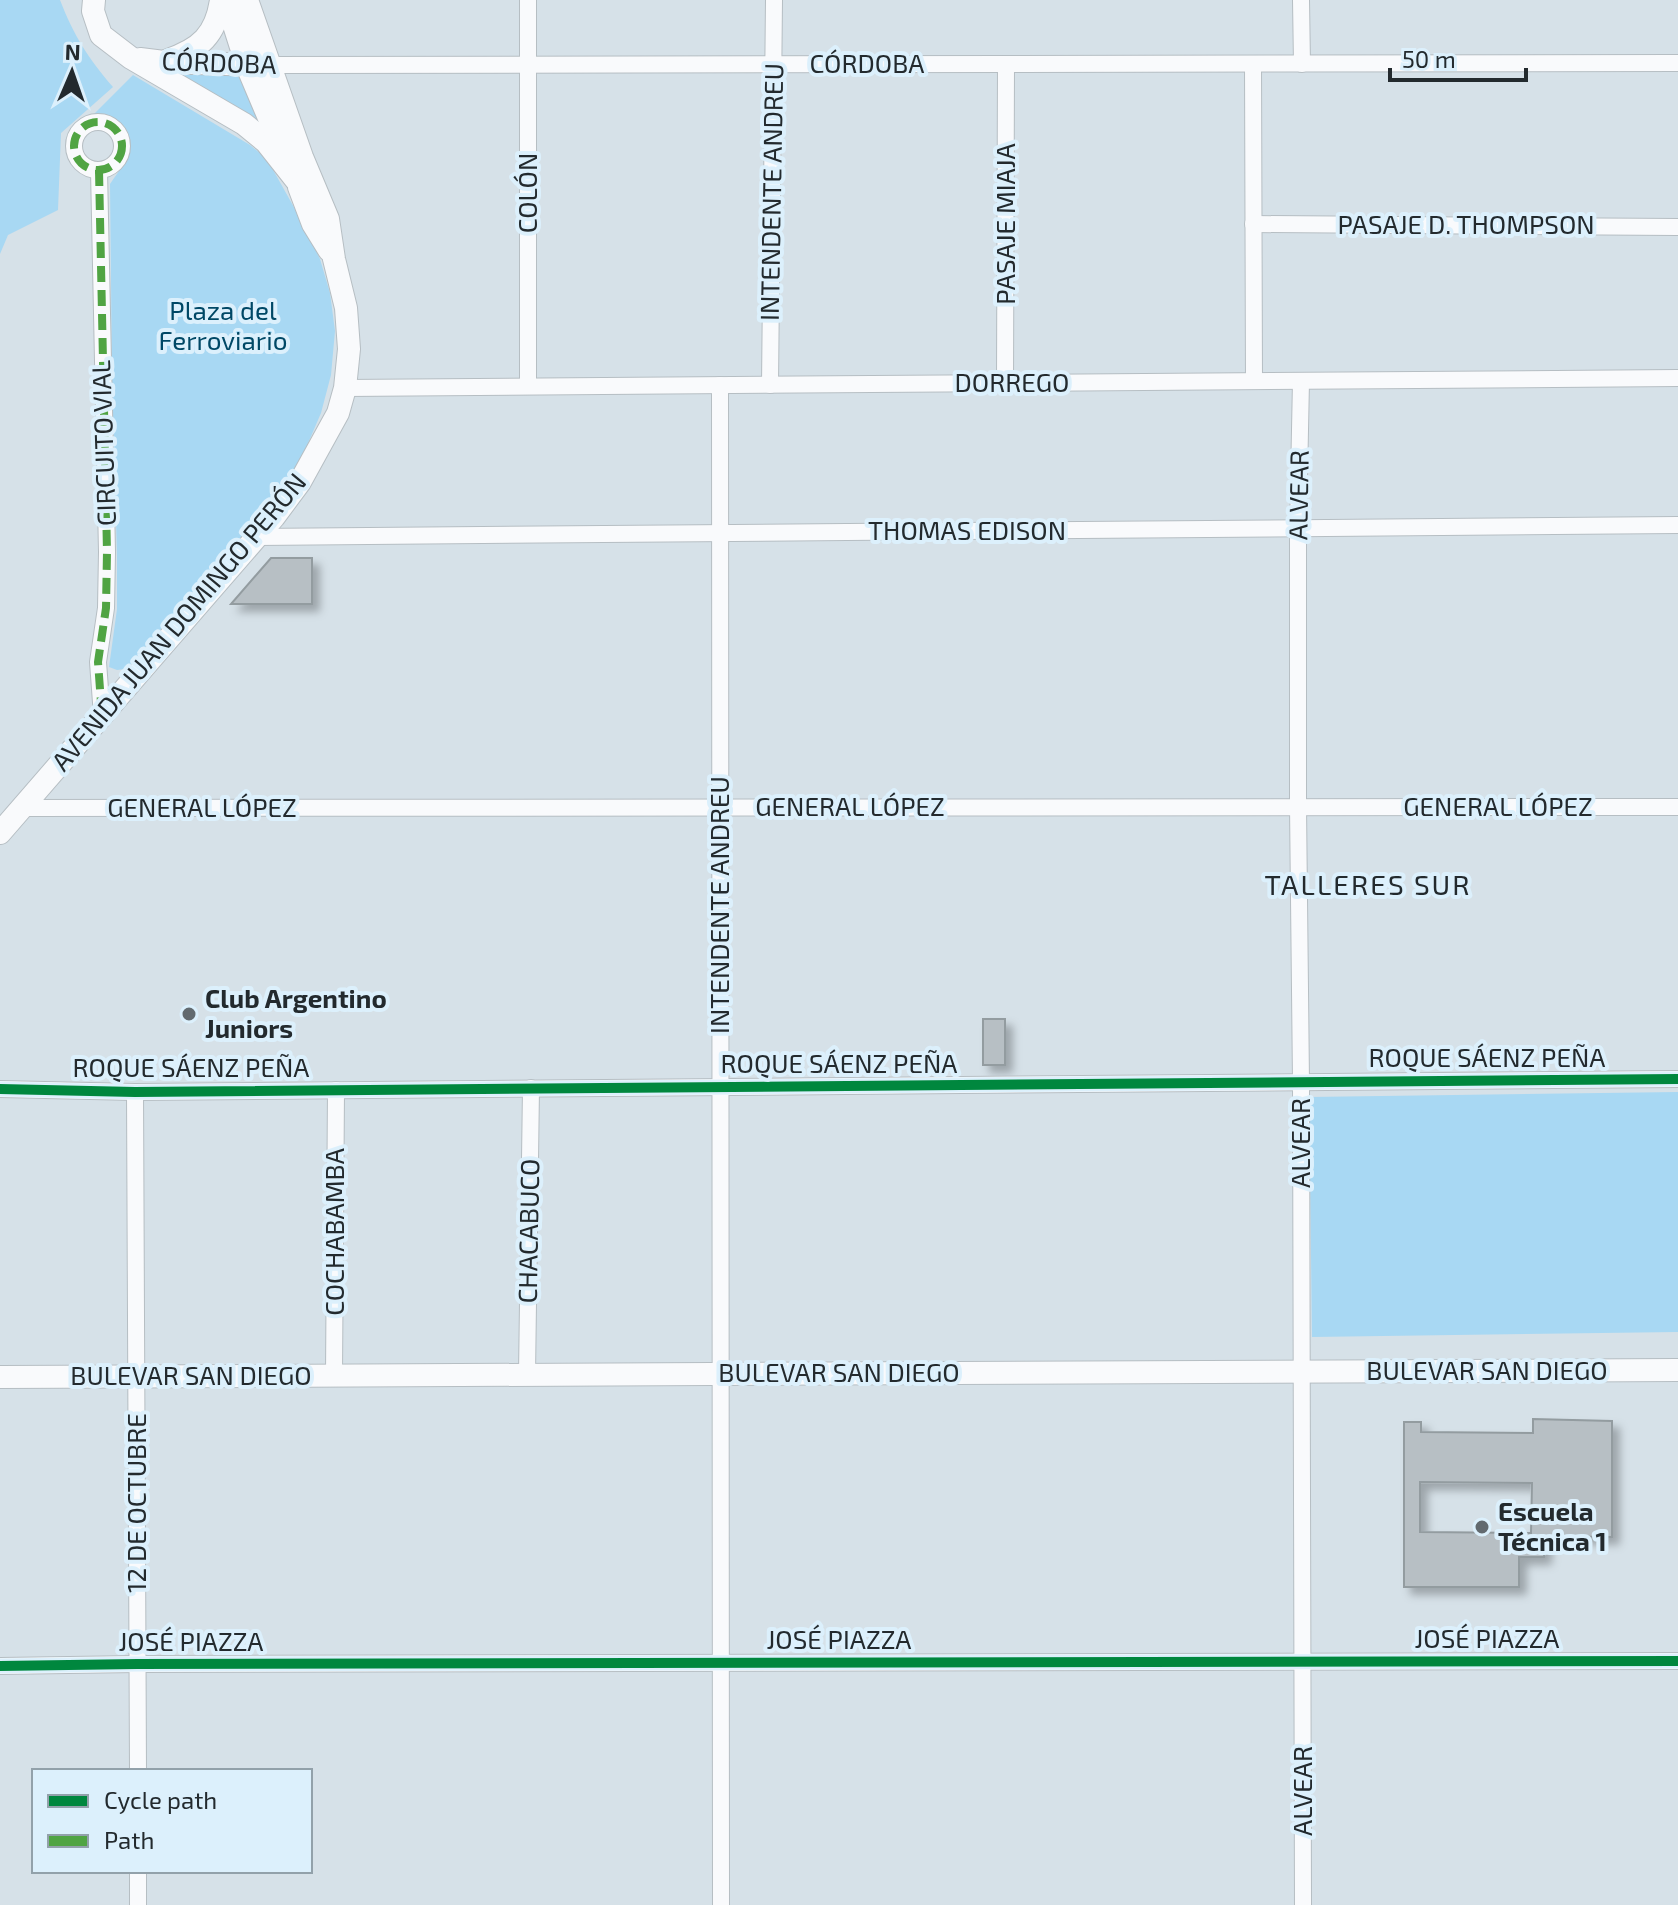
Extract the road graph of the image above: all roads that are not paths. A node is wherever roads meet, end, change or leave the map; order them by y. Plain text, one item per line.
1 (94, 0) edge
2 (223, 0) edge
3 (247, 0) edge
4 (528, 0) edge
5 (774, 0) edge
6 (1301, 0) edge
7 (131, 58) junction
8 (164, 62) junction
9 (1678, 63) edge
10 (773, 64) junction
11 (1006, 64) junction
12 (1253, 64) junction
13 (1302, 64) junction
14 (269, 65) junction
15 (528, 65) junction
16 (247, 66) junction
17 (99, 170) dead end
18 (296, 180) junction
19 (1253, 224) junction
20 (1678, 227) edge
21 (334, 259) junction
22 (1678, 378) edge
23 (1254, 381) junction
24 (1301, 381) junction
25 (1005, 383) junction
26 (720, 385) junction
27 (770, 385) junction
28 (528, 386) junction
29 (345, 388) junction
30 (1678, 525) edge
31 (1298, 528) junction
32 (720, 533) junction
33 (256, 537) junction
34 (102, 716) junction
35 (1298, 806) junction
36 (1678, 807) edge
37 (22, 808) junction
38 (720, 808) junction
39 (0, 833) edge
40 (1678, 1079) edge
41 (1301, 1082) junction
42 (720, 1087) junction
43 (531, 1088) junction
44 (0, 1089) edge
45 (336, 1090) junction
46 (135, 1092) junction
47 (1678, 1370) edge
48 (1301, 1372) junction
49 (720, 1374) junction
50 (334, 1375) junction
51 (527, 1375) junction
52 (136, 1376) junction
53 (0, 1377) edge
54 (1678, 1661) edge
55 (720, 1662) junction
56 (1302, 1662) junction
57 (137, 1664) junction
58 (0, 1666) edge
59 (138, 1769) edge
60 (138, 1873) edge
61 (138, 1905) edge
62 (721, 1905) edge
63 (1303, 1905) edge

1 - 7 street, CÓRDOBA
2 - 8 street
2 - 16 street, AVENIDA JUAN DOMINGO PERÓN
3 - 14 street, AVENIDA JUAN DOMINGO PERÓN
4 - 15 street, COLÓN
5 - 10 street, INTENDENTE ANDREU
6 - 13 street
7 - 8 street, CÓRDOBA
7 - 18 street
8 - 16 street, CÓRDOBA
9 - 13 street, CÓRDOBA
10 - 11 street, CÓRDOBA
10 - 15 street, CÓRDOBA
10 - 27 street, INTENDENTE ANDREU
11 - 12 street, CÓRDOBA
11 - 25 street, PASAJE MIAJA
12 - 13 street, CÓRDOBA
12 - 19 street
14 - 15 street, CÓRDOBA
14 - 16 street, CÓRDOBA
14 - 21 street, AVENIDA JUAN DOMINGO PERÓN
15 - 28 street, COLÓN
16 - 18 street, AVENIDA JUAN DOMINGO PERÓN
17 - 34 street, CIRCUITO VIAL
18 - 21 street, AVENIDA JUAN DOMINGO PERÓN
19 - 20 street, PASAJE D. THOMPSON
19 - 23 street
21 - 29 street, AVENIDA JUAN DOMINGO PERÓN
22 - 24 street, DORREGO
23 - 24 street, DORREGO
23 - 25 street, DORREGO
24 - 31 street, ALVEAR
25 - 27 street, DORREGO
26 - 27 street, DORREGO
26 - 28 street, DORREGO
26 - 32 street, INTENDENTE ANDREU
28 - 29 street, DORREGO
29 - 33 street, AVENIDA JUAN DOMINGO PERÓN
30 - 31 street, THOMAS EDISON
31 - 32 street, THOMAS EDISON
31 - 35 street, ALVEAR
32 - 33 street, THOMAS EDISON
32 - 38 street, INTENDENTE ANDREU
33 - 34 street, AVENIDA JUAN DOMINGO PERÓN
34 - 37 street, AVENIDA JUAN DOMINGO PERÓN
35 - 36 street, GENERAL LÓPEZ
35 - 38 street, GENERAL LÓPEZ
35 - 41 street, ALVEAR
37 - 38 street, GENERAL LÓPEZ
37 - 39 street, AVENIDA JUAN DOMINGO PERÓN
38 - 42 street, INTENDENTE ANDREU
40 - 41 street, ROQUE SÁENZ PEÑA
41 - 42 street, ROQUE SÁENZ PEÑA
41 - 48 street, ALVEAR
42 - 43 street, ROQUE SÁENZ PEÑA
42 - 49 street, INTENDENTE ANDREU
43 - 45 street, ROQUE SÁENZ PEÑA
43 - 51 street, CHACABUCO
44 - 46 street, ROQUE SÁENZ PEÑA
45 - 46 street, ROQUE SÁENZ PEÑA
45 - 50 street, COCHABAMBA
46 - 52 street, 12 DE OCTUBRE
47 - 48 street, BULEVAR SAN DIEGO
48 - 49 street, BULEVAR SAN DIEGO
48 - 56 street, ALVEAR
49 - 51 street, BULEVAR SAN DIEGO
49 - 55 street, INTENDENTE ANDREU
50 - 51 street, BULEVAR SAN DIEGO
50 - 52 street, BULEVAR SAN DIEGO
52 - 53 street, BULEVAR SAN DIEGO
52 - 57 street, 12 DE OCTUBRE
54 - 56 street, JOSÉ PIAZZA
55 - 56 street, JOSÉ PIAZZA
55 - 57 street, JOSÉ PIAZZA
55 - 62 street, INTENDENTE ANDREU
56 - 63 street, ALVEAR
57 - 58 street, JOSÉ PIAZZA
57 - 59 street, 12 DE OCTUBRE
60 - 61 street

